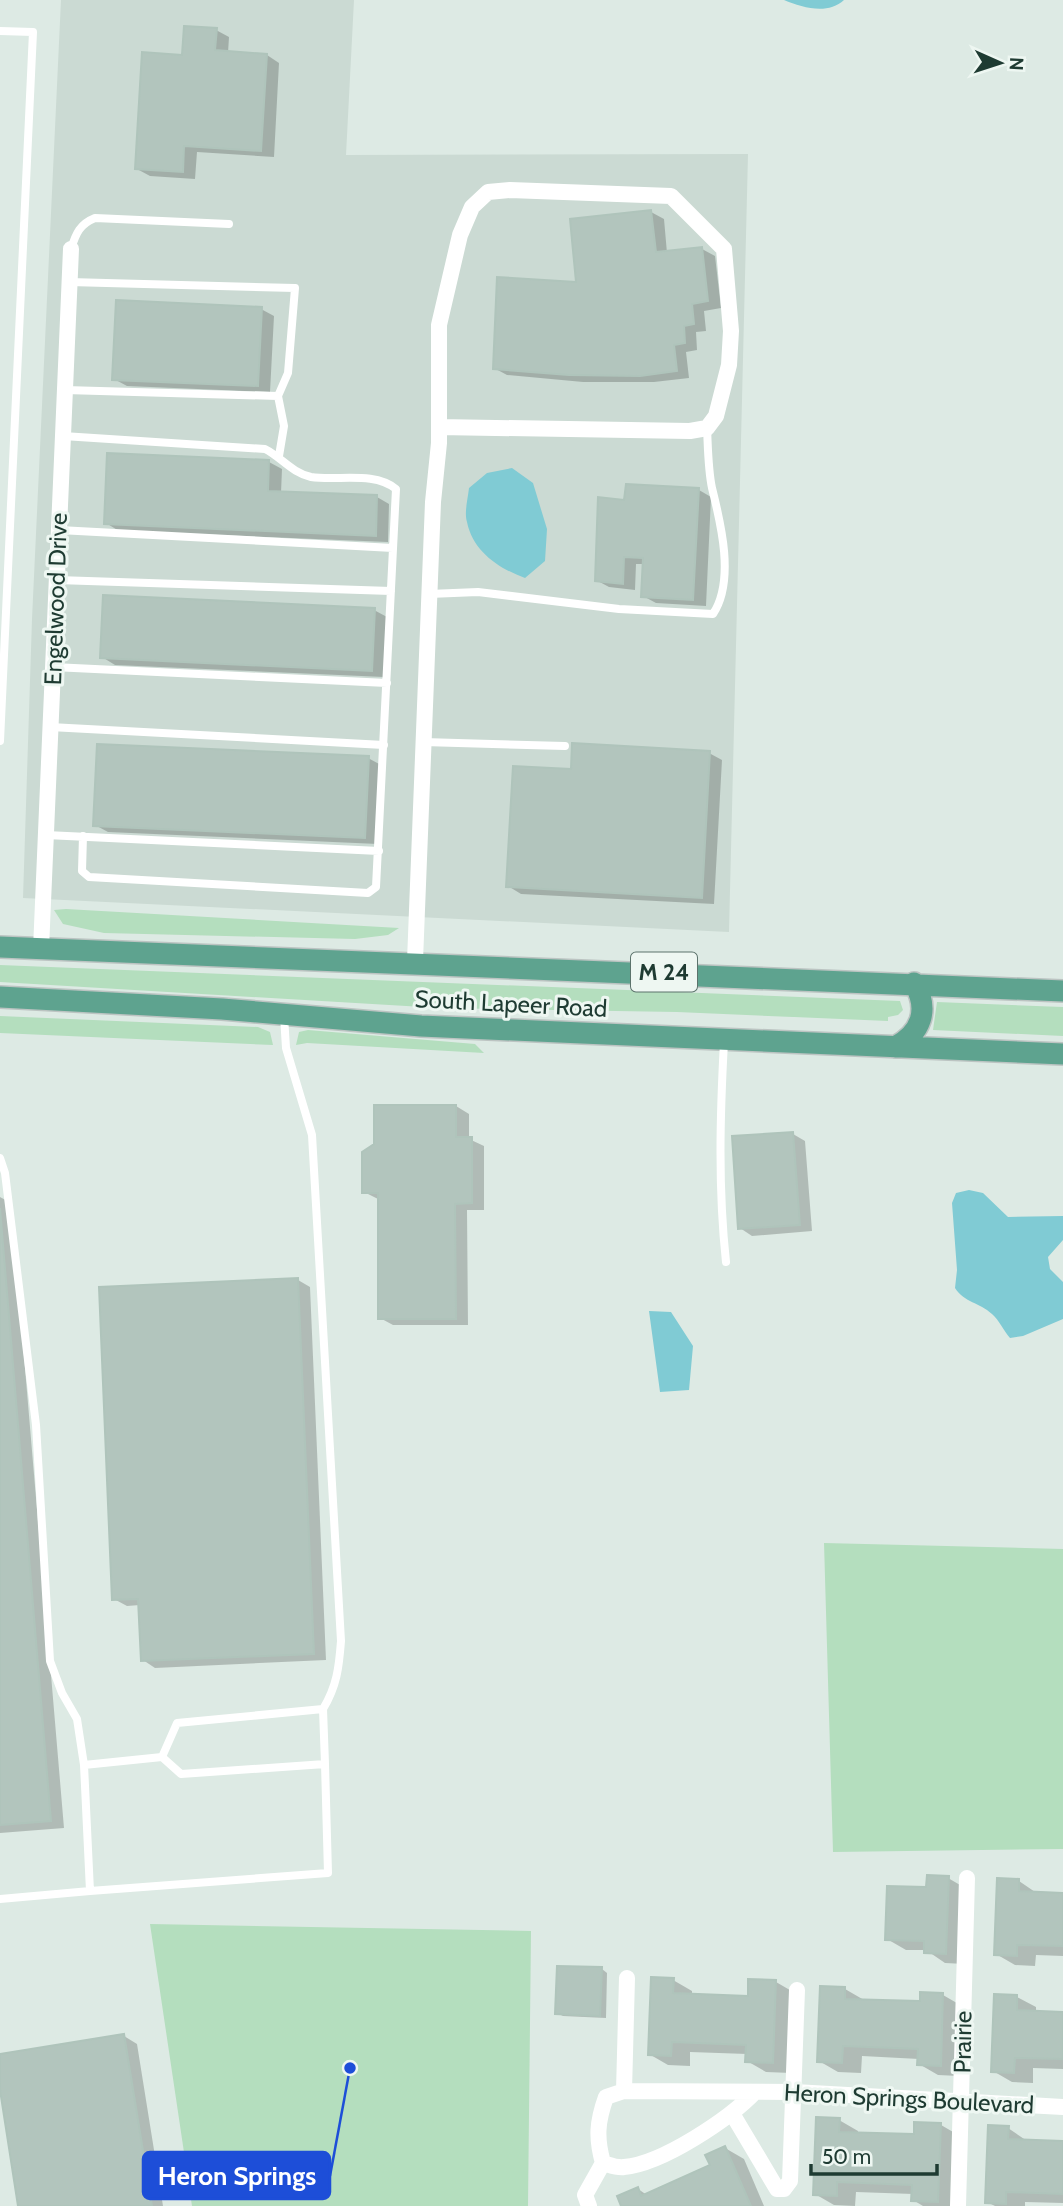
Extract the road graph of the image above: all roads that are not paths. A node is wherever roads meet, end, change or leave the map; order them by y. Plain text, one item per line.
1 (0, 31) edge
2 (229, 224) dead end
3 (71, 249) joint
4 (69, 282) junction
5 (65, 390) junction
6 (278, 396) junction
7 (439, 427) junction
8 (707, 428) junction
9 (63, 436) junction
10 (279, 456) junction
11 (59, 530) junction
12 (393, 548) junction
13 (57, 580) junction
14 (391, 591) junction
15 (429, 594) junction
16 (53, 667) junction
17 (387, 683) junction
18 (51, 727) junction
19 (0, 741) edge
20 (423, 742) junction
21 (384, 745) junction
22 (565, 746) dead end
23 (46, 835) junction
24 (83, 836) junction
25 (379, 851) junction
26 (0, 947) edge
27 (41, 948) junction
28 (415, 961) junction
29 (914, 983) junction
30 (1063, 991) edge
31 (0, 997) edge
32 (284, 1014) junction
33 (724, 1039) junction
34 (895, 1047) junction
35 (1063, 1054) edge
36 (0, 1158) edge
37 (726, 1262) dead end
38 (323, 1709) junction
39 (162, 1757) junction
40 (325, 1764) junction
41 (84, 1765) junction
42 (967, 1878) dead end
43 (90, 1891) junction
44 (0, 1899) edge
45 (627, 1978) dead end
46 (797, 1990) dead end
47 (624, 2091) junction
48 (755, 2092) junction
49 (794, 2092) junction
50 (962, 2103) junction
51 (1063, 2107) edge
52 (733, 2115) junction
53 (603, 2164) junction
54 (589, 2206) edge
55 (958, 2206) edge

1 - 19 lane
2 - 3 lane
3 - 4 street, Engelwood Drive
4 - 5 street, Engelwood Drive
4 - 6 lane
5 - 6 lane
5 - 9 street, Engelwood Drive
6 - 10 lane
7 - 8 street
7 - 8 street
7 - 15 street
8 - 15 lane
9 - 10 lane
9 - 11 street, Engelwood Drive
10 - 12 lane
11 - 12 lane
11 - 13 street, Engelwood Drive
12 - 14 lane
13 - 14 lane
13 - 16 street, Engelwood Drive
14 - 17 lane
15 - 20 street
16 - 17 lane
16 - 18 street, Engelwood Drive
17 - 21 lane
18 - 21 lane
18 - 23 street, Engelwood Drive
20 - 22 lane
20 - 28 street
21 - 25 lane
23 - 24 lane
23 - 27 street, Engelwood Drive
24 - 25 lane
24 - 25 lane
26 - 27 main road, South Lapeer Road / M 24
27 - 28 main road, South Lapeer Road / M 24
28 - 29 main road, South Lapeer Road / M 24
29 - 30 main road, South Lapeer Road / M 24
29 - 34 main road
31 - 32 main road, South Lapeer Road
32 - 33 main road, South Lapeer Road
32 - 38 lane
33 - 34 main road, South Lapeer Road
33 - 37 lane
34 - 35 main road, South Lapeer Road
36 - 41 lane
38 - 39 lane
38 - 40 lane
39 - 40 lane
39 - 41 lane
40 - 43 lane
41 - 43 lane
42 - 50 street, Prairie
43 - 44 lane
45 - 47 street
46 - 49 street
47 - 48 street, Heron Springs Boulevard
47 - 53 street
48 - 49 street, Heron Springs Boulevard
48 - 52 street, Heron Springs Boulevard
49 - 50 street, Heron Springs Boulevard
49 - 52 street
50 - 51 street, Heron Springs Boulevard
50 - 55 street, Prairie
52 - 53 street, Heron Springs Boulevard
53 - 54 street

